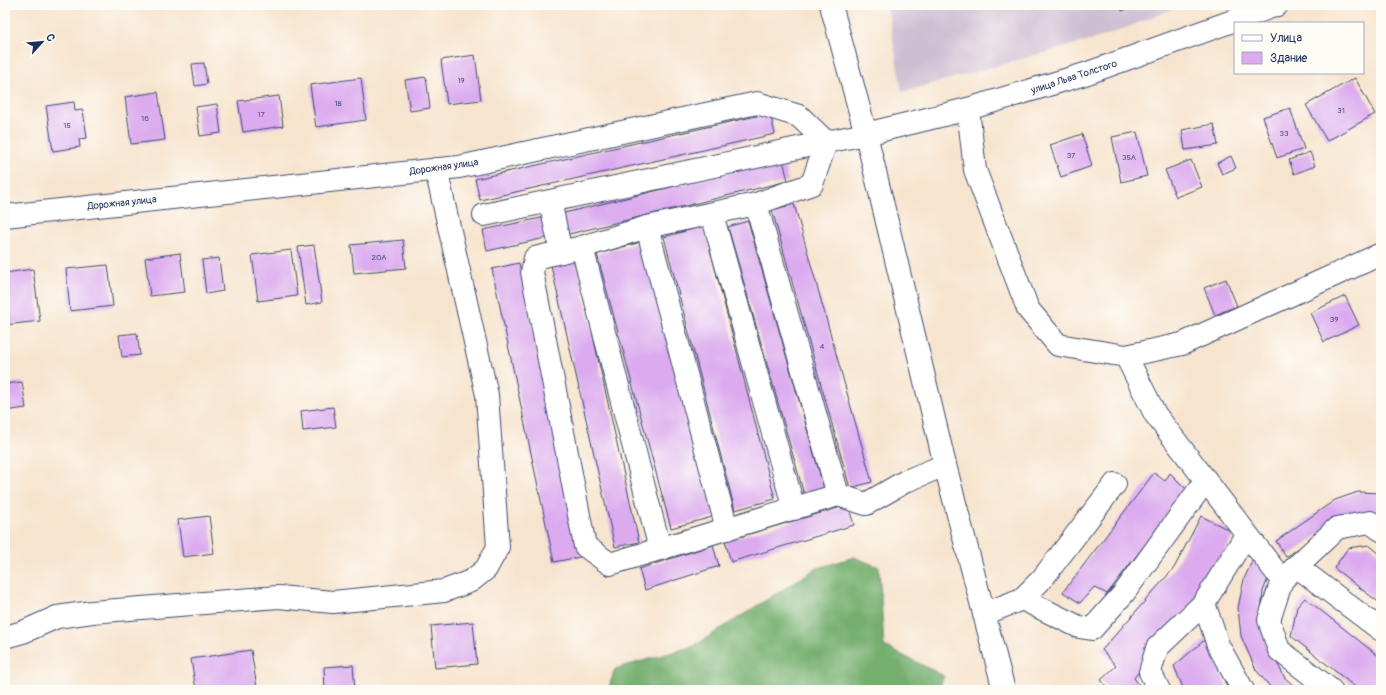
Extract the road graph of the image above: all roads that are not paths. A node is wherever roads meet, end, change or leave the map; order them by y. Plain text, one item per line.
1 (831, 5) edge
2 (1277, 5) edge
3 (968, 109) junction
4 (866, 134) junction
5 (826, 142) junction
6 (436, 169) junction
7 (550, 201) junction
8 (756, 204) junction
9 (712, 214) junction
10 (484, 215) dead end
11 (5, 216) edge
12 (647, 227) junction
13 (582, 247) junction
14 (561, 252) junction
15 (1381, 254) edge
16 (1126, 356) junction
17 (945, 465) junction
18 (1206, 480) junction
19 (1115, 484) dead end
20 (838, 495) junction
21 (794, 510) junction
22 (727, 529) junction
23 (1381, 530) edge
24 (1246, 535) junction
25 (660, 549) junction
26 (1289, 573) junction
27 (1022, 599) junction
28 (1204, 603) junction
29 (984, 614) junction
30 (1381, 630) edge
31 (5, 637) edge
32 (1004, 690) edge
33 (1159, 690) edge
34 (1243, 690) edge
35 (1331, 690) edge

1 - 4 street
2 - 3 street, улица Льва Толстого
3 - 4 street, улица Льва Толстого
3 - 16 street
4 - 5 street
4 - 17 street
5 - 6 street, Дорожная улица
5 - 7 street
5 - 8 street
6 - 11 street, Дорожная улица
6 - 31 street
7 - 10 street
7 - 14 street
8 - 9 street
8 - 20 street
9 - 12 street
9 - 21 street
12 - 13 street
12 - 22 street
13 - 14 street
13 - 25 street
14 - 25 street
15 - 16 street
16 - 18 street
17 - 20 street
17 - 29 street
18 - 24 street
18 - 27 street
19 - 27 street
20 - 21 street
21 - 22 street
22 - 25 street
23 - 26 street
24 - 26 street
24 - 28 street
26 - 30 street
26 - 35 street
27 - 29 street
28 - 33 street
28 - 34 street
29 - 32 street

